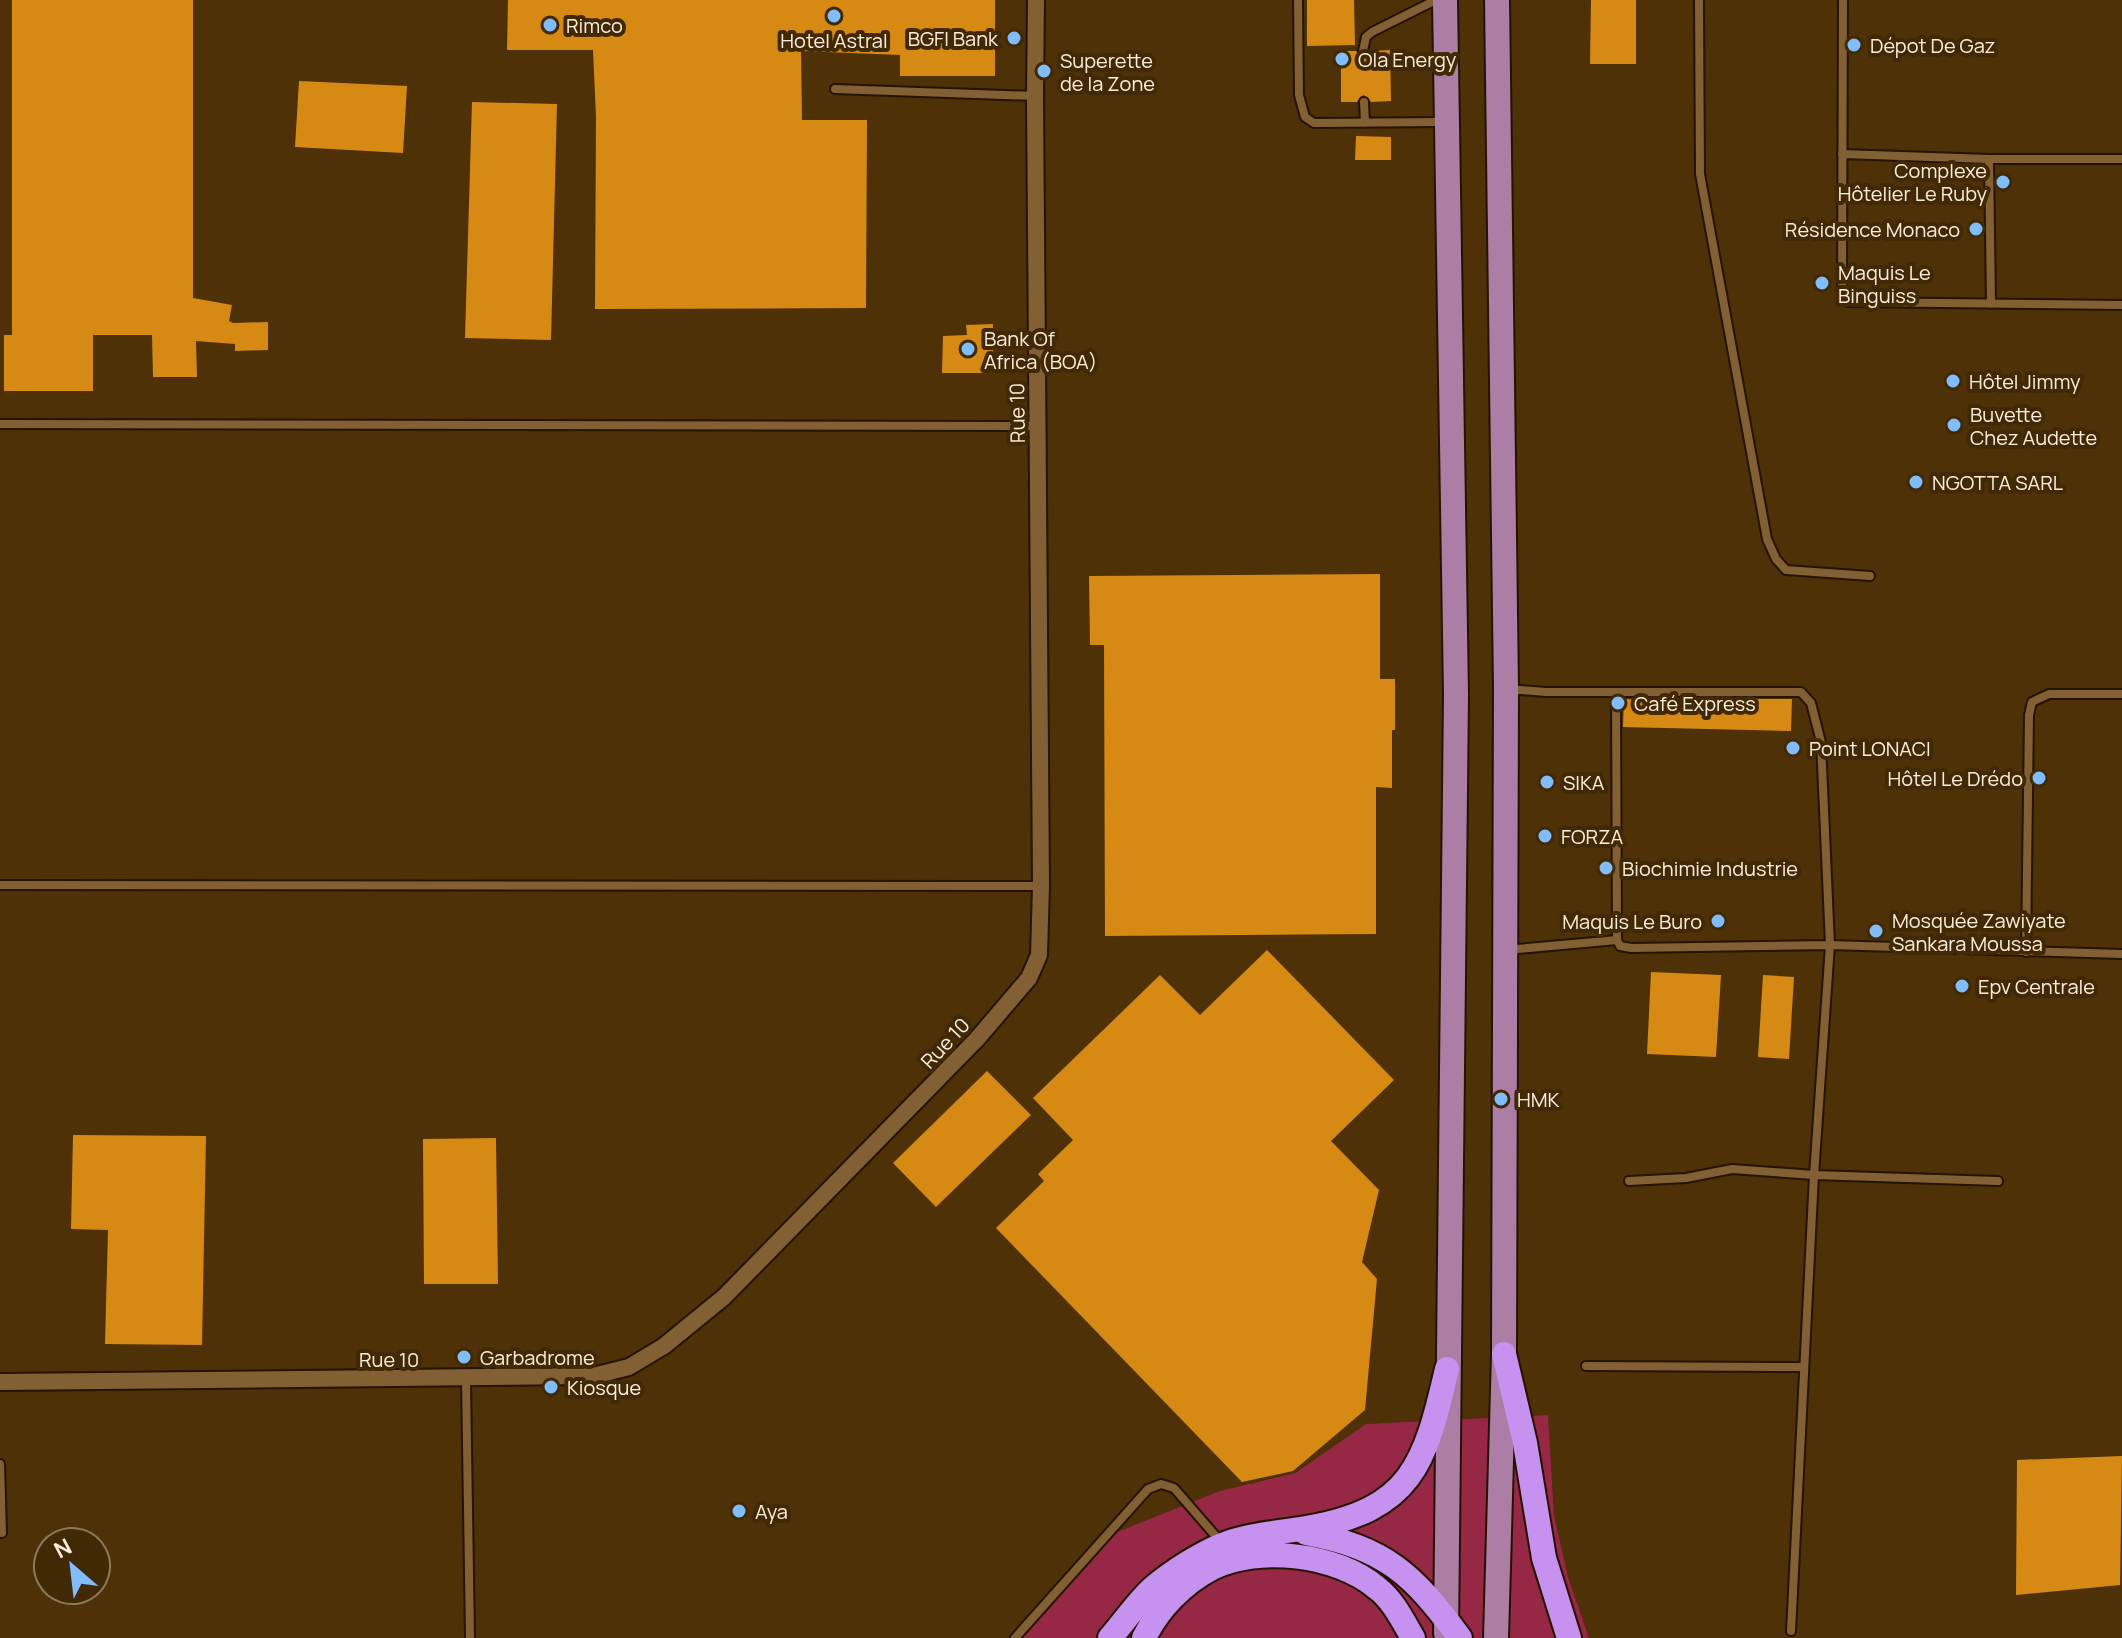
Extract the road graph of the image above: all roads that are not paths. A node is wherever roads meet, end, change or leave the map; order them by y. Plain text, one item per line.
1 (1036, 0) edge
2 (1298, 0) edge
3 (1436, 0) edge
4 (1445, 0) edge
5 (1497, 0) edge
6 (1699, 0) edge
7 (1843, 0) edge
8 (1363, 51) dead end
9 (835, 89) dead end
10 (1035, 96) junction
11 (1364, 102) dead end
12 (1446, 122) junction
13 (1365, 123) junction
14 (1842, 154) junction
15 (1989, 159) junction
16 (2122, 159) edge
17 (1991, 304) junction
18 (2122, 305) edge
19 (0, 424) edge
20 (1037, 426) junction
21 (1870, 576) dead end
22 (1506, 689) junction
23 (1616, 693) junction
24 (2122, 694) edge
25 (0, 885) edge
26 (1041, 886) junction
27 (1617, 940) junction
28 (1830, 945) junction
29 (1506, 950) junction
30 (2026, 952) junction
31 (2122, 954) edge
32 (1814, 1175) junction
33 (1629, 1181) dead end
34 (1998, 1181) dead end
35 (1504, 1354) junction
36 (1586, 1366) dead end
37 (1804, 1367) junction
38 (1447, 1369) junction
39 (466, 1379) junction
40 (0, 1382) edge
41 (0, 1464) edge
42 (1292, 1531) junction
43 (2, 1533) dead end
44 (1223, 1545) junction
45 (1791, 1631) dead end
46 (1450, 1632) edge
47 (470, 1638) edge
48 (1015, 1638) edge
49 (1110, 1638) edge
50 (1144, 1638) edge
51 (1413, 1638) edge
52 (1496, 1638) edge
53 (1569, 1638) edge

1 - 10 street, Rue 10
2 - 13 lane
3 - 8 lane
4 - 12 main road
5 - 22 main road
6 - 21 lane
7 - 14 lane
9 - 10 lane
10 - 20 street, Rue 10
11 - 13 lane
12 - 13 lane
12 - 38 main road
14 - 15 lane
14 - 17 lane
15 - 16 lane
15 - 17 lane
17 - 18 lane
19 - 20 lane
20 - 26 street, Rue 10
22 - 23 lane
22 - 29 main road
23 - 27 lane
23 - 28 lane
24 - 30 lane
25 - 26 lane
26 - 39 street, Rue 10
27 - 28 lane
27 - 29 lane
28 - 30 lane
28 - 32 lane
29 - 35 main road
30 - 31 lane
32 - 33 lane
32 - 34 lane
32 - 37 lane
35 - 52 main road
35 - 53 highway
36 - 37 lane
37 - 45 lane
38 - 42 highway
38 - 46 main road
39 - 40 street, Rue 10
39 - 47 lane
41 - 43 lane
42 - 44 highway
42 - 46 highway
44 - 48 lane
44 - 49 highway
50 - 51 highway

